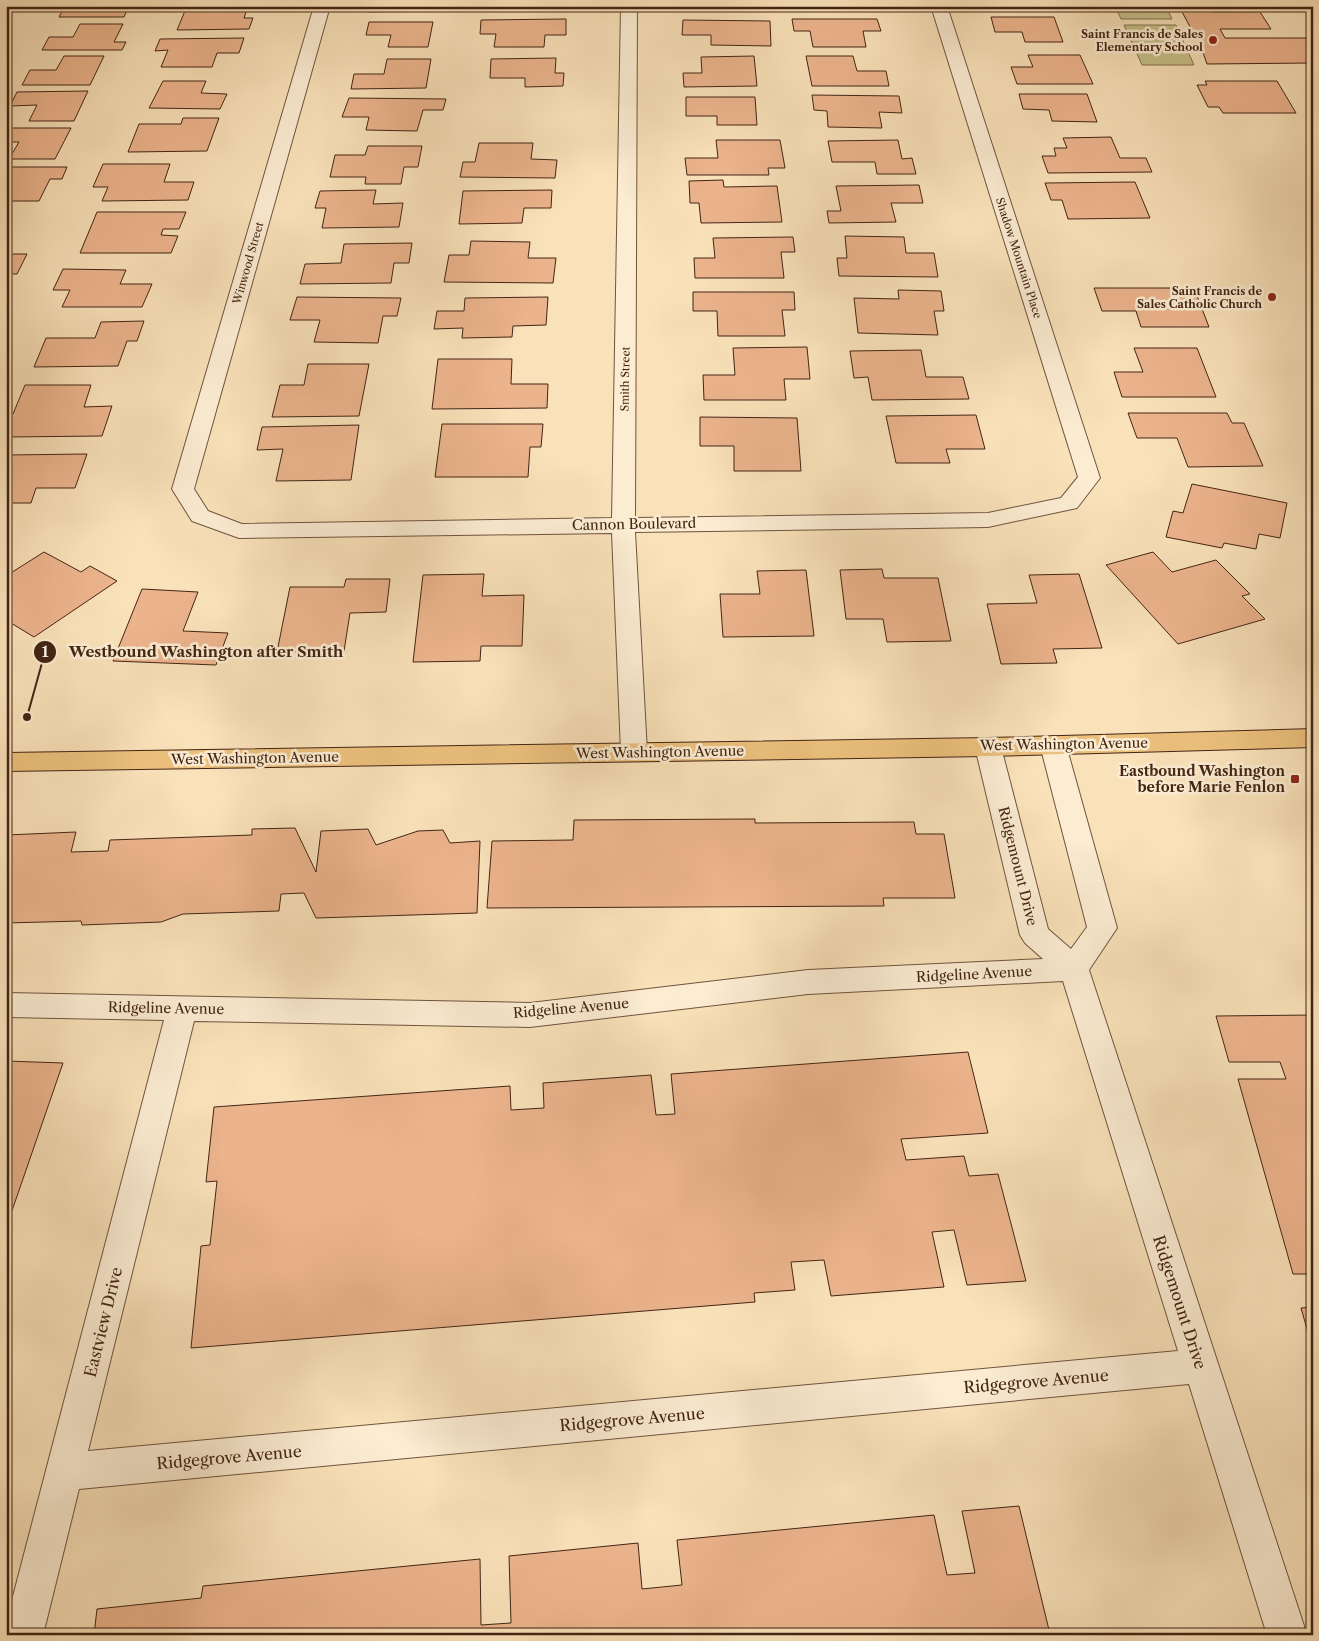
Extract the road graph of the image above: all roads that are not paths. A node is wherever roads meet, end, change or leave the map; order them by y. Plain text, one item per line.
1 (322, 6) edge
2 (629, 6) edge
3 (939, 6) edge
4 (1069, 503) joint
5 (200, 516) joint
6 (624, 524) junction
7 (1313, 738) edge
8 (1053, 745) junction
9 (988, 747) junction
10 (634, 752) junction
11 (6, 762) edge
12 (1074, 969) junction
13 (6, 1005) edge
14 (182, 1008) junction
15 (1200, 1366) junction
16 (64, 1472) junction
17 (23, 1635) edge
18 (1286, 1635) edge

1 - 5 street, Winwood Street
2 - 6 street, Smith Street
3 - 4 street, Shadow Mountain Place
4 - 6 street, Cannon Boulevard
5 - 6 street, Cannon Boulevard
6 - 10 street, Smith Street
7 - 8 main road, West Washington Avenue
8 - 9 main road, West Washington Avenue
8 - 12 street
9 - 10 main road, West Washington Avenue
9 - 12 street, Ridgemount Drive
10 - 11 main road, West Washington Avenue
12 - 14 street, Ridgeline Avenue
12 - 15 street, Ridgemount Drive
13 - 14 street, Ridgeline Avenue
14 - 16 street, Eastview Drive
15 - 16 street, Ridgegrove Avenue
15 - 18 street, Ridgemount Drive
16 - 17 street, Eastview Drive

